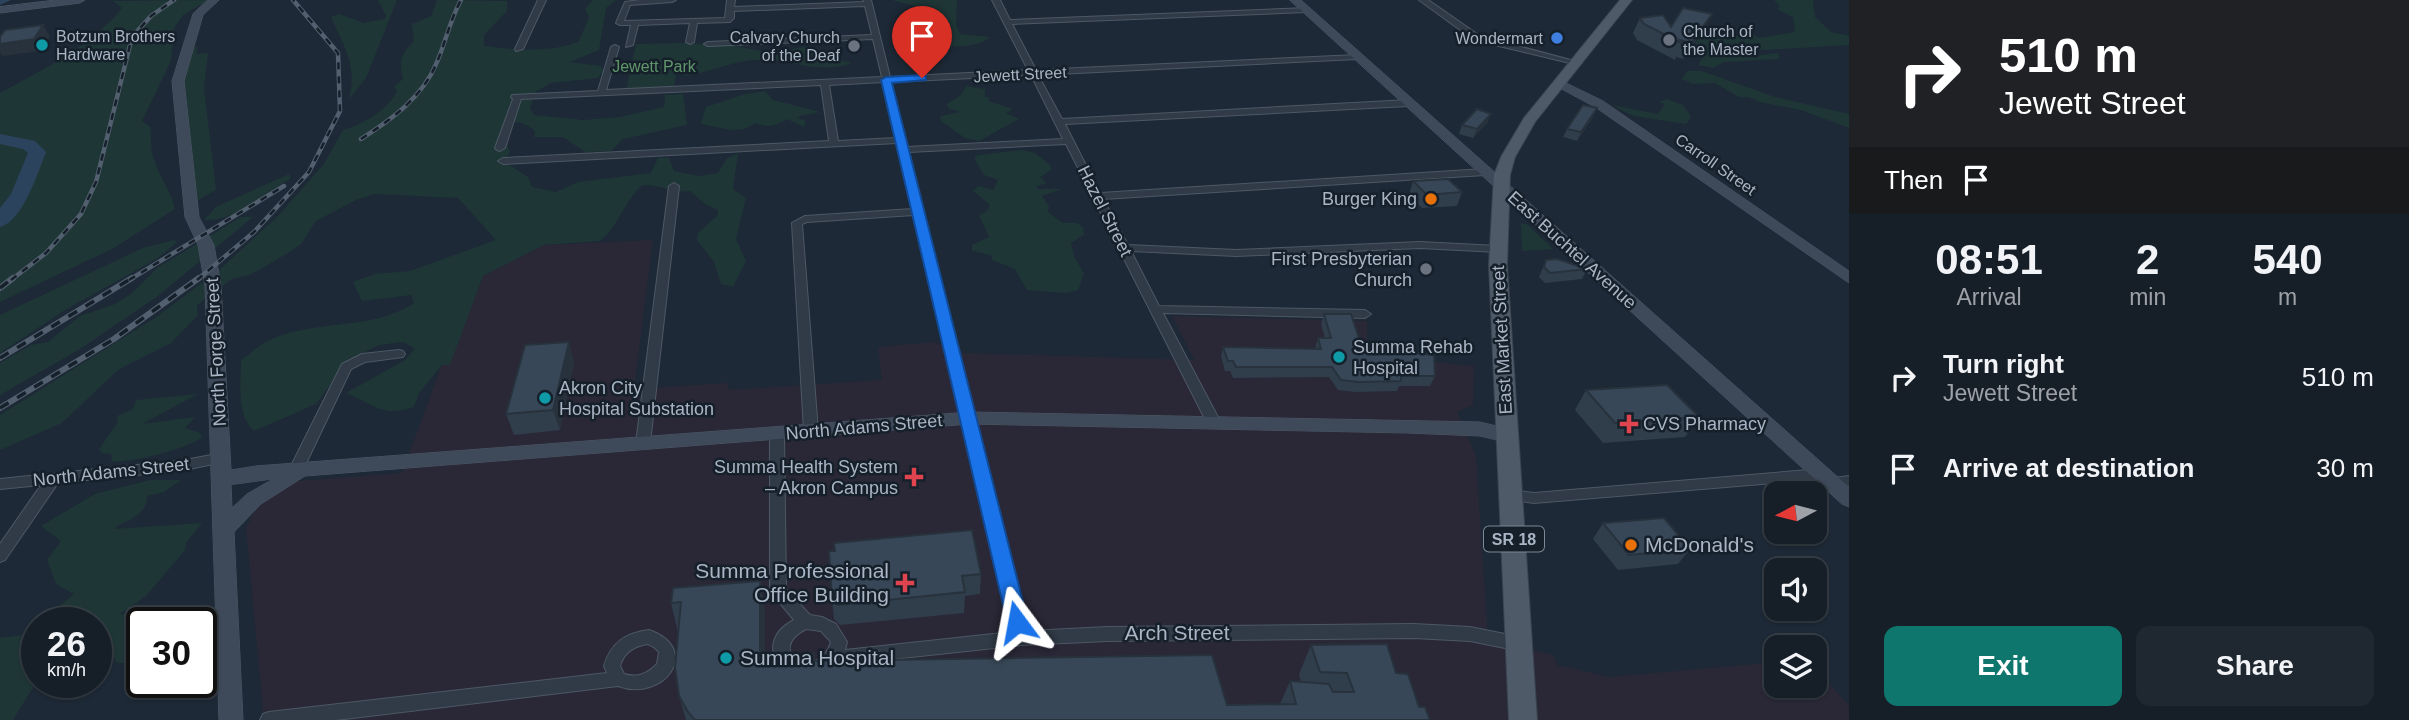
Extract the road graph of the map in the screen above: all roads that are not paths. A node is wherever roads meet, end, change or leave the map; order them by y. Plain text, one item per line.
1 (80, 0) edge
2 (215, 0) edge
3 (542, 0) edge
4 (673, 0) edge
5 (731, 0) edge
6 (996, 0) edge
7 (1295, 0) edge
8 (1423, 0) edge
9 (1626, 0) edge
10 (867, 2) edge
11 (0, 10) edge
12 (1306, 10) junction
13 (731, 12) junction
14 (694, 21) junction
15 (1008, 22) junction
16 (635, 24) junction
17 (876, 37) junction
18 (690, 42) dead end
19 (708, 44) dead end
20 (629, 45) dead end
21 (615, 47) dead end
22 (519, 49) dead end
23 (1357, 57) junction
24 (1578, 63) junction
25 (1033, 73) junction
26 (886, 80) junction
27 (825, 83) junction
28 (1560, 84) junction
29 (601, 93) junction
30 (1408, 103) junction
31 (1060, 122) junction
32 (1069, 141) junction
33 (834, 143) junction
34 (902, 145) junction
35 (500, 148) dead end
36 (503, 161) dead end
37 (1485, 172) junction
38 (674, 186) dead end
39 (1501, 186) junction
40 (1097, 196) junction
41 (919, 212) junction
42 (1124, 248) junction
43 (1498, 249) junction
44 (1849, 278) edge
45 (1156, 309) junction
46 (1365, 314) dead end
47 (399, 354) dead end
48 (970, 418) junction
49 (1214, 423) junction
50 (811, 431) junction
51 (777, 435) junction
52 (1506, 435) junction
53 (643, 443) junction
54 (222, 458) junction
55 (301, 470) junction
56 (223, 479) junction
57 (1834, 479) edge
58 (53, 480) junction
59 (0, 484) edge
60 (1511, 495) junction
61 (1849, 499) edge
62 (224, 529) junction
63 (0, 556) edge
64 (806, 622) junction
65 (1022, 638) junction
66 (1520, 644) junction
67 (834, 658) junction
68 (618, 678) dead end
69 (231, 720) edge
70 (269, 720) edge
71 (1523, 720) edge

1 - 11 street
2 - 54 street, North Forge Street
3 - 22 street
4 - 16 street
5 - 13 street
6 - 15 street, Hazel Street
7 - 12 street, East Buchtel Avenue
8 - 24 street
9 - 24 main road, East Market Street / SR 18
10 - 13 street
10 - 17 street
12 - 15 street
12 - 23 street, East Buchtel Avenue
13 - 14 street
14 - 16 street
14 - 18 street
15 - 25 street, Hazel Street
16 - 20 street
17 - 19 street
17 - 26 street
21 - 29 street
23 - 25 street, Jewett Street
23 - 30 street, East Buchtel Avenue
24 - 28 main road, East Market Street / SR 18
25 - 26 street, Jewett Street
25 - 31 street, Hazel Street
26 - 27 street, Jewett Street
26 - 34 street
27 - 29 street, Jewett Street
27 - 33 street
28 - 39 main road, East Market Street / SR 18
28 - 44 street, Carroll Street
29 - 35 street, Jewett Street
30 - 31 street
30 - 37 street, East Buchtel Avenue
31 - 32 street, Hazel Street
32 - 34 street
32 - 40 street, Hazel Street
33 - 34 street
33 - 36 street
34 - 41 street
37 - 39 street, East Buchtel Avenue
37 - 40 street
38 - 53 street
39 - 43 main road, East Market Street / SR 18
39 - 57 street, East Buchtel Avenue
40 - 42 street, Hazel Street
41 - 48 street
41 - 50 street
42 - 43 street
42 - 45 street, Hazel Street
43 - 52 main road, East Market Street / SR 18
45 - 46 street
45 - 49 street, Hazel Street
47 - 55 street
48 - 49 street, North Adams Street
48 - 50 street, North Adams Street
48 - 65 street
49 - 52 street, North Adams Street
50 - 51 street, North Adams Street
51 - 53 street, North Adams Street
51 - 64 street
52 - 60 main road, East Market Street / SR 18
53 - 55 street, North Adams Street
54 - 56 street, North Forge Street
54 - 58 street, North Adams Street
55 - 56 street, North Adams Street
55 - 62 street
56 - 62 street, North Forge Street
57 - 60 street
57 - 61 street, East Buchtel Avenue
58 - 59 street, North Adams Street
58 - 63 street
60 - 66 main road, East Market Street / SR 18
62 - 69 street, North Forge Street
64 - 67 street
64 - 67 street, Arch Street
65 - 66 street, Arch Street
65 - 67 street, Arch Street
66 - 71 main road, East Market Street / SR 18
68 - 70 street

